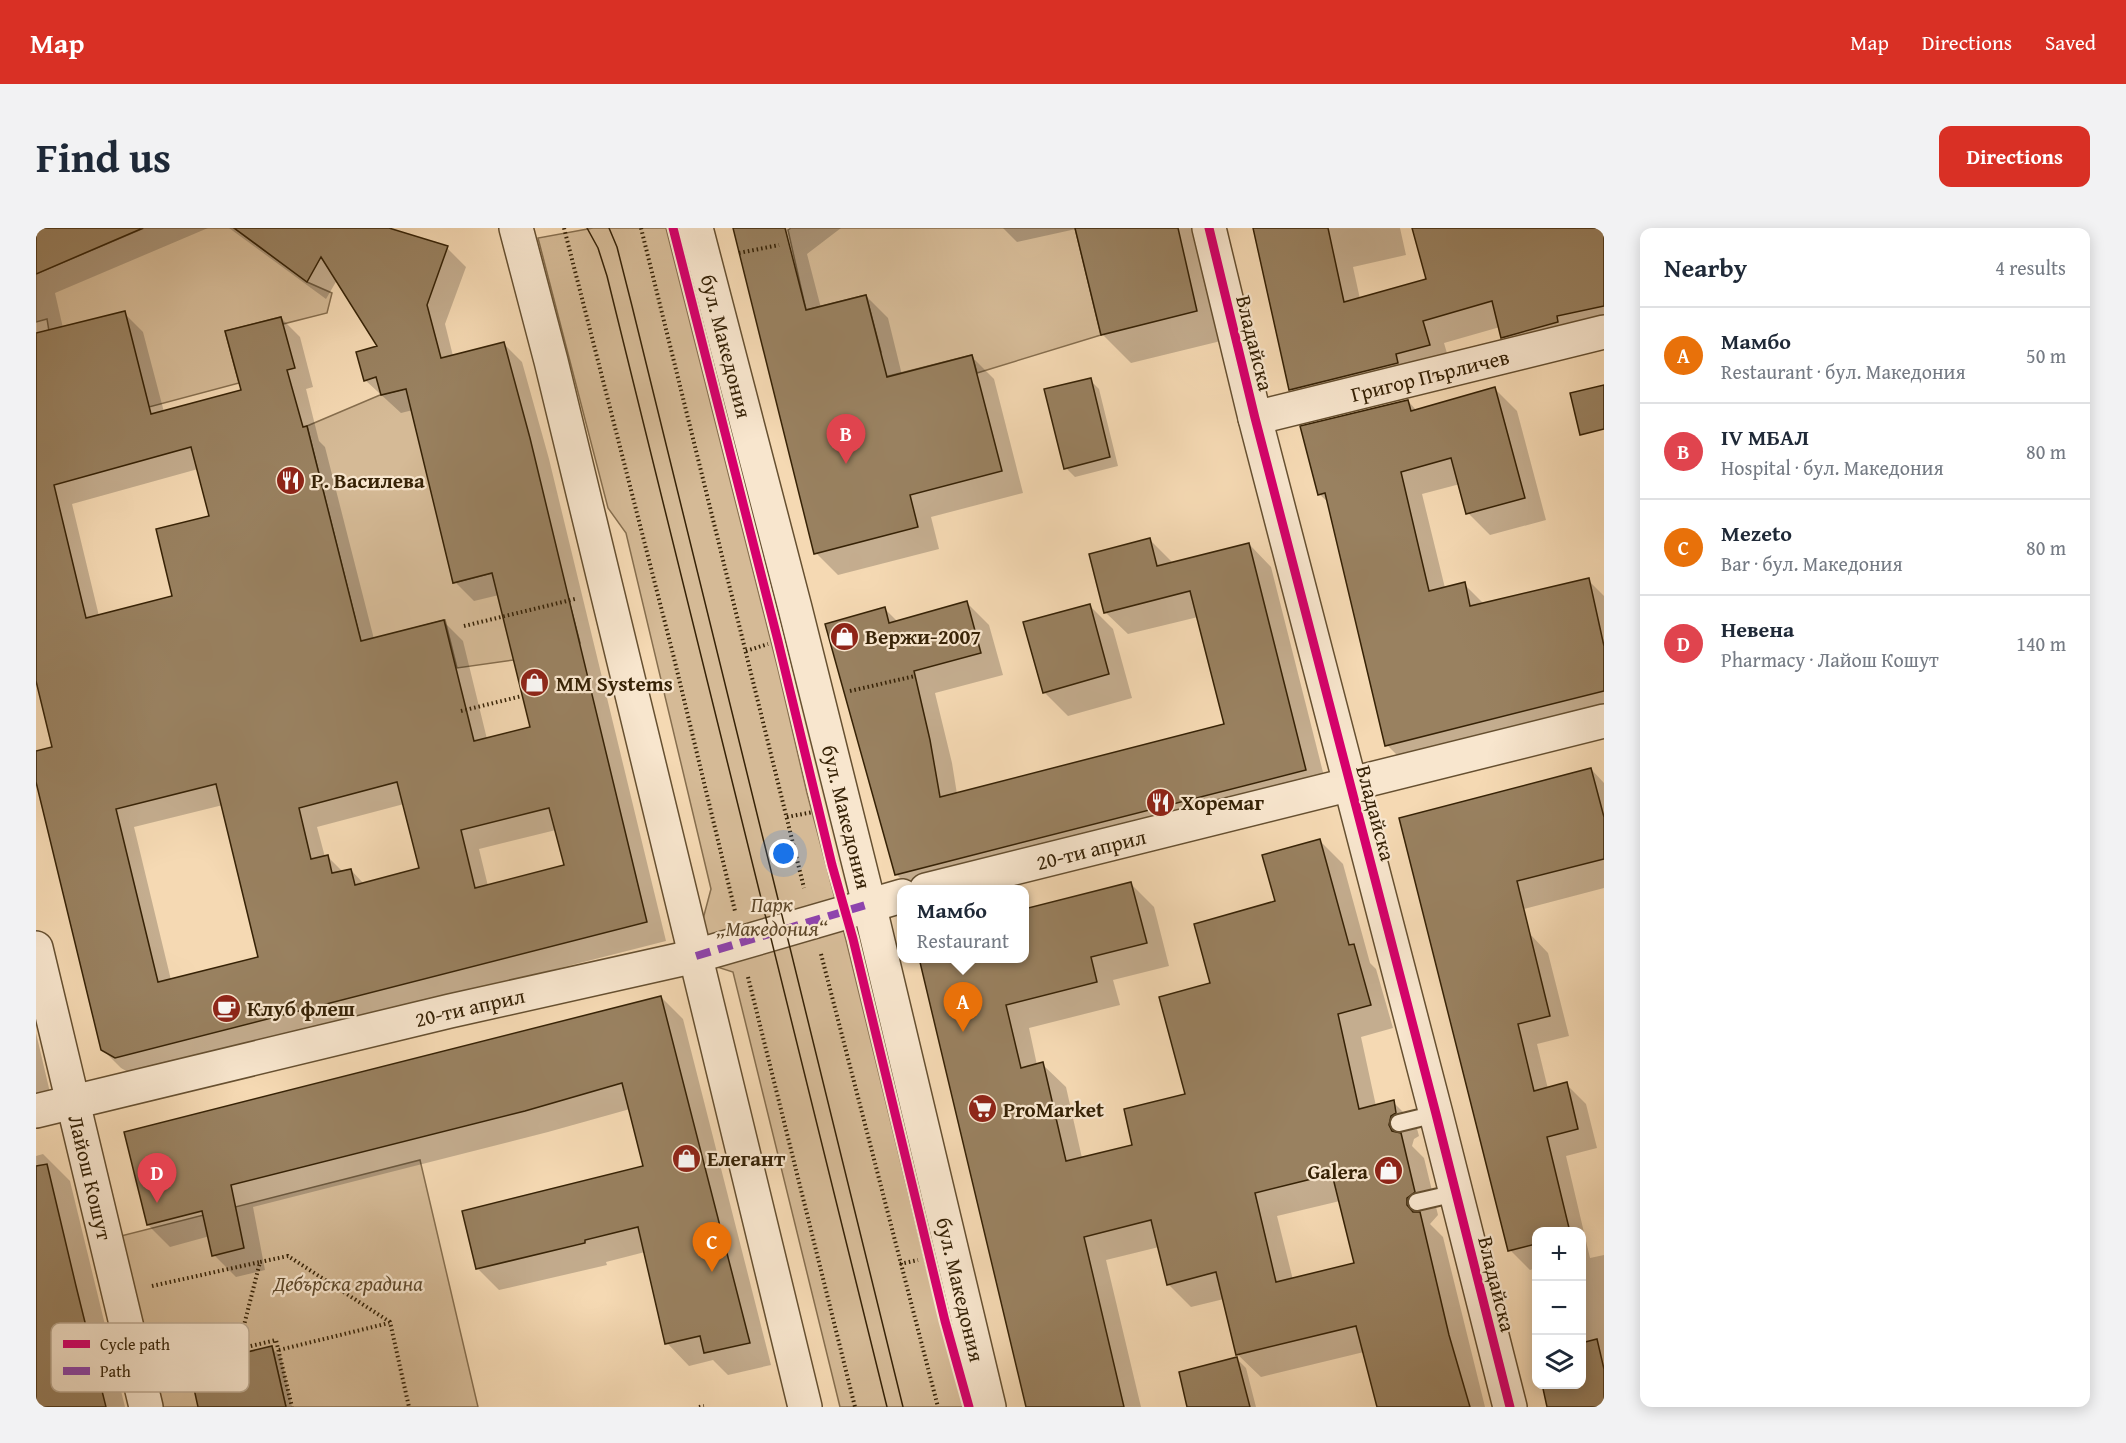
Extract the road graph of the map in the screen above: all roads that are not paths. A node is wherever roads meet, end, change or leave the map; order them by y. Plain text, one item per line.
1 (516, 228) edge
2 (696, 228) edge
3 (1209, 228) edge
4 (1604, 332) edge
5 (1255, 418) junction
6 (1604, 721) edge
7 (1349, 783) junction
8 (946, 885) edge
9 (897, 897) edge
10 (869, 904) junction
11 (36, 948) edge
12 (696, 956) junction
13 (73, 1102) junction
14 (36, 1111) edge
15 (1436, 1114) junction
16 (1399, 1123) dead end
17 (1456, 1193) junction
18 (1418, 1203) dead end
19 (126, 1323) edge
20 (142, 1392) edge
21 (146, 1407) edge
22 (805, 1407) edge
23 (989, 1407) edge
24 (1510, 1407) edge

1 - 12 street
2 - 10 street, бул. Македония
3 - 5 street, Владайска
4 - 5 street, Григор Пърличев
5 - 7 street, Владайска
6 - 7 street, 20-ти април
7 - 8 street, 20-ти април
7 - 15 street, Владайска
9 - 10 street, 20-ти април
10 - 12 street, 20-ти април
10 - 23 street, бул. Македония
11 - 13 street, Лайош Кошут
12 - 13 street, 20-ти април
12 - 22 street
13 - 14 street, 20-ти април
13 - 19 street, Лайош Кошут
15 - 16 lane
15 - 17 street, Владайска
17 - 18 lane
17 - 24 street, Владайска
20 - 21 street, Лайош Кошут

